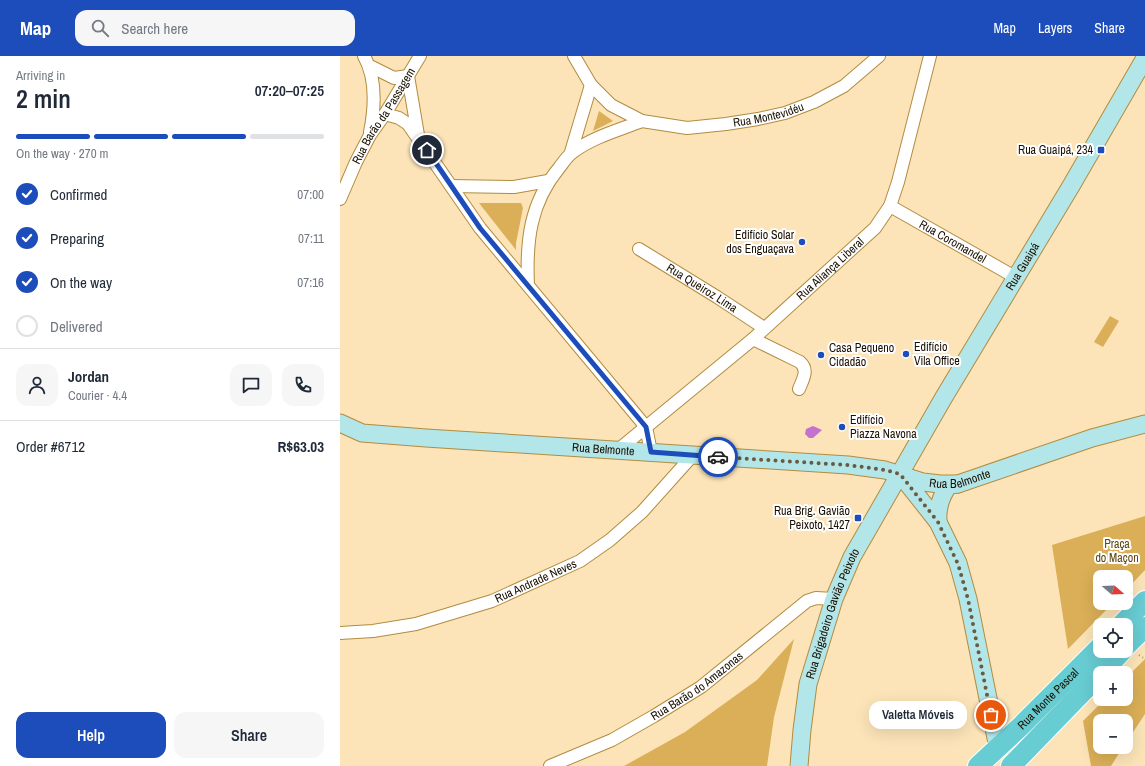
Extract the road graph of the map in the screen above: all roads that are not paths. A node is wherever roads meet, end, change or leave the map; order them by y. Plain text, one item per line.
1 (420, 56) edge
2 (574, 56) edge
3 (879, 56) edge
4 (930, 56) edge
5 (1145, 58) edge
6 (367, 61) edge
7 (408, 76) junction
8 (591, 85) junction
9 (386, 114) junction
10 (642, 121) junction
11 (370, 135) junction
12 (418, 138) junction
13 (571, 152) junction
14 (548, 181) junction
15 (451, 186) junction
16 (340, 199) edge
17 (890, 206) junction
18 (639, 249) dead end
19 (1015, 277) junction
20 (528, 285) junction
21 (764, 328) junction
22 (753, 339) junction
23 (799, 389) dead end
24 (340, 422) edge
25 (1145, 424) edge
26 (646, 427) junction
27 (618, 450) junction
28 (651, 452) junction
29 (693, 455) junction
30 (900, 474) junction
31 (958, 484) junction
32 (938, 522) junction
33 (834, 599) junction
34 (1145, 601) edge
35 (1128, 618) edge
36 (1145, 627) edge
37 (340, 633) edge
38 (1133, 643) edge
39 (1093, 654) edge
40 (1118, 658) edge
41 (1109, 666) edge
42 (1093, 680) edge
43 (996, 757) edge
44 (550, 766) edge
45 (799, 766) edge
46 (978, 766) edge
47 (1011, 766) edge

1 - 7 street, Rua Barão da Passagem
2 - 8 street
3 - 10 street, Rua Montevidéu
4 - 17 street, Rua Aliança Liberal
5 - 19 main road, Rua Guaipá
6 - 7 street
6 - 11 street
7 - 9 street, Rua Barão da Passagem
7 - 12 street
8 - 10 street
8 - 13 street
9 - 11 street, Rua Barão da Passagem
9 - 12 street
10 - 13 street
11 - 16 street, Rua Barão da Passagem
12 - 15 street
13 - 14 street
14 - 15 street
14 - 20 street
15 - 20 street
17 - 19 street, Rua Coromandel
17 - 21 street, Rua Aliança Liberal
18 - 21 street, Rua Queiroz Lima
19 - 30 main road, Rua Guaipá
20 - 26 street
21 - 22 street, Rua Aliança Liberal
22 - 23 street
22 - 26 street, Rua Aliança Liberal
24 - 27 main road, Rua Belmonte
25 - 31 main road, Rua Belmonte
26 - 27 street, Rua Aliança Liberal
26 - 28 street
27 - 28 main road, Rua Belmonte
28 - 29 main road, Rua Belmonte
29 - 30 main road, Rua Belmonte
29 - 37 street, Rua Andrade Neves
30 - 31 main road, Rua Belmonte
30 - 32 main road
30 - 33 main road, Rua Brigadeiro Gavião Peixoto
31 - 32 main road
32 - 43 main road
33 - 44 street, Rua Barão do Amazonas
33 - 45 main road, Rua Brigadeiro Gavião Peixoto
34 - 35 main road
36 - 38 main road, Rua Monte Pascal
39 - 43 main road, Rua Monte Pascal
40 - 41 main road, Rua Monte Pascal
42 - 47 main road, Rua Monte Pascal
43 - 46 main road, Rua Monte Pascal

